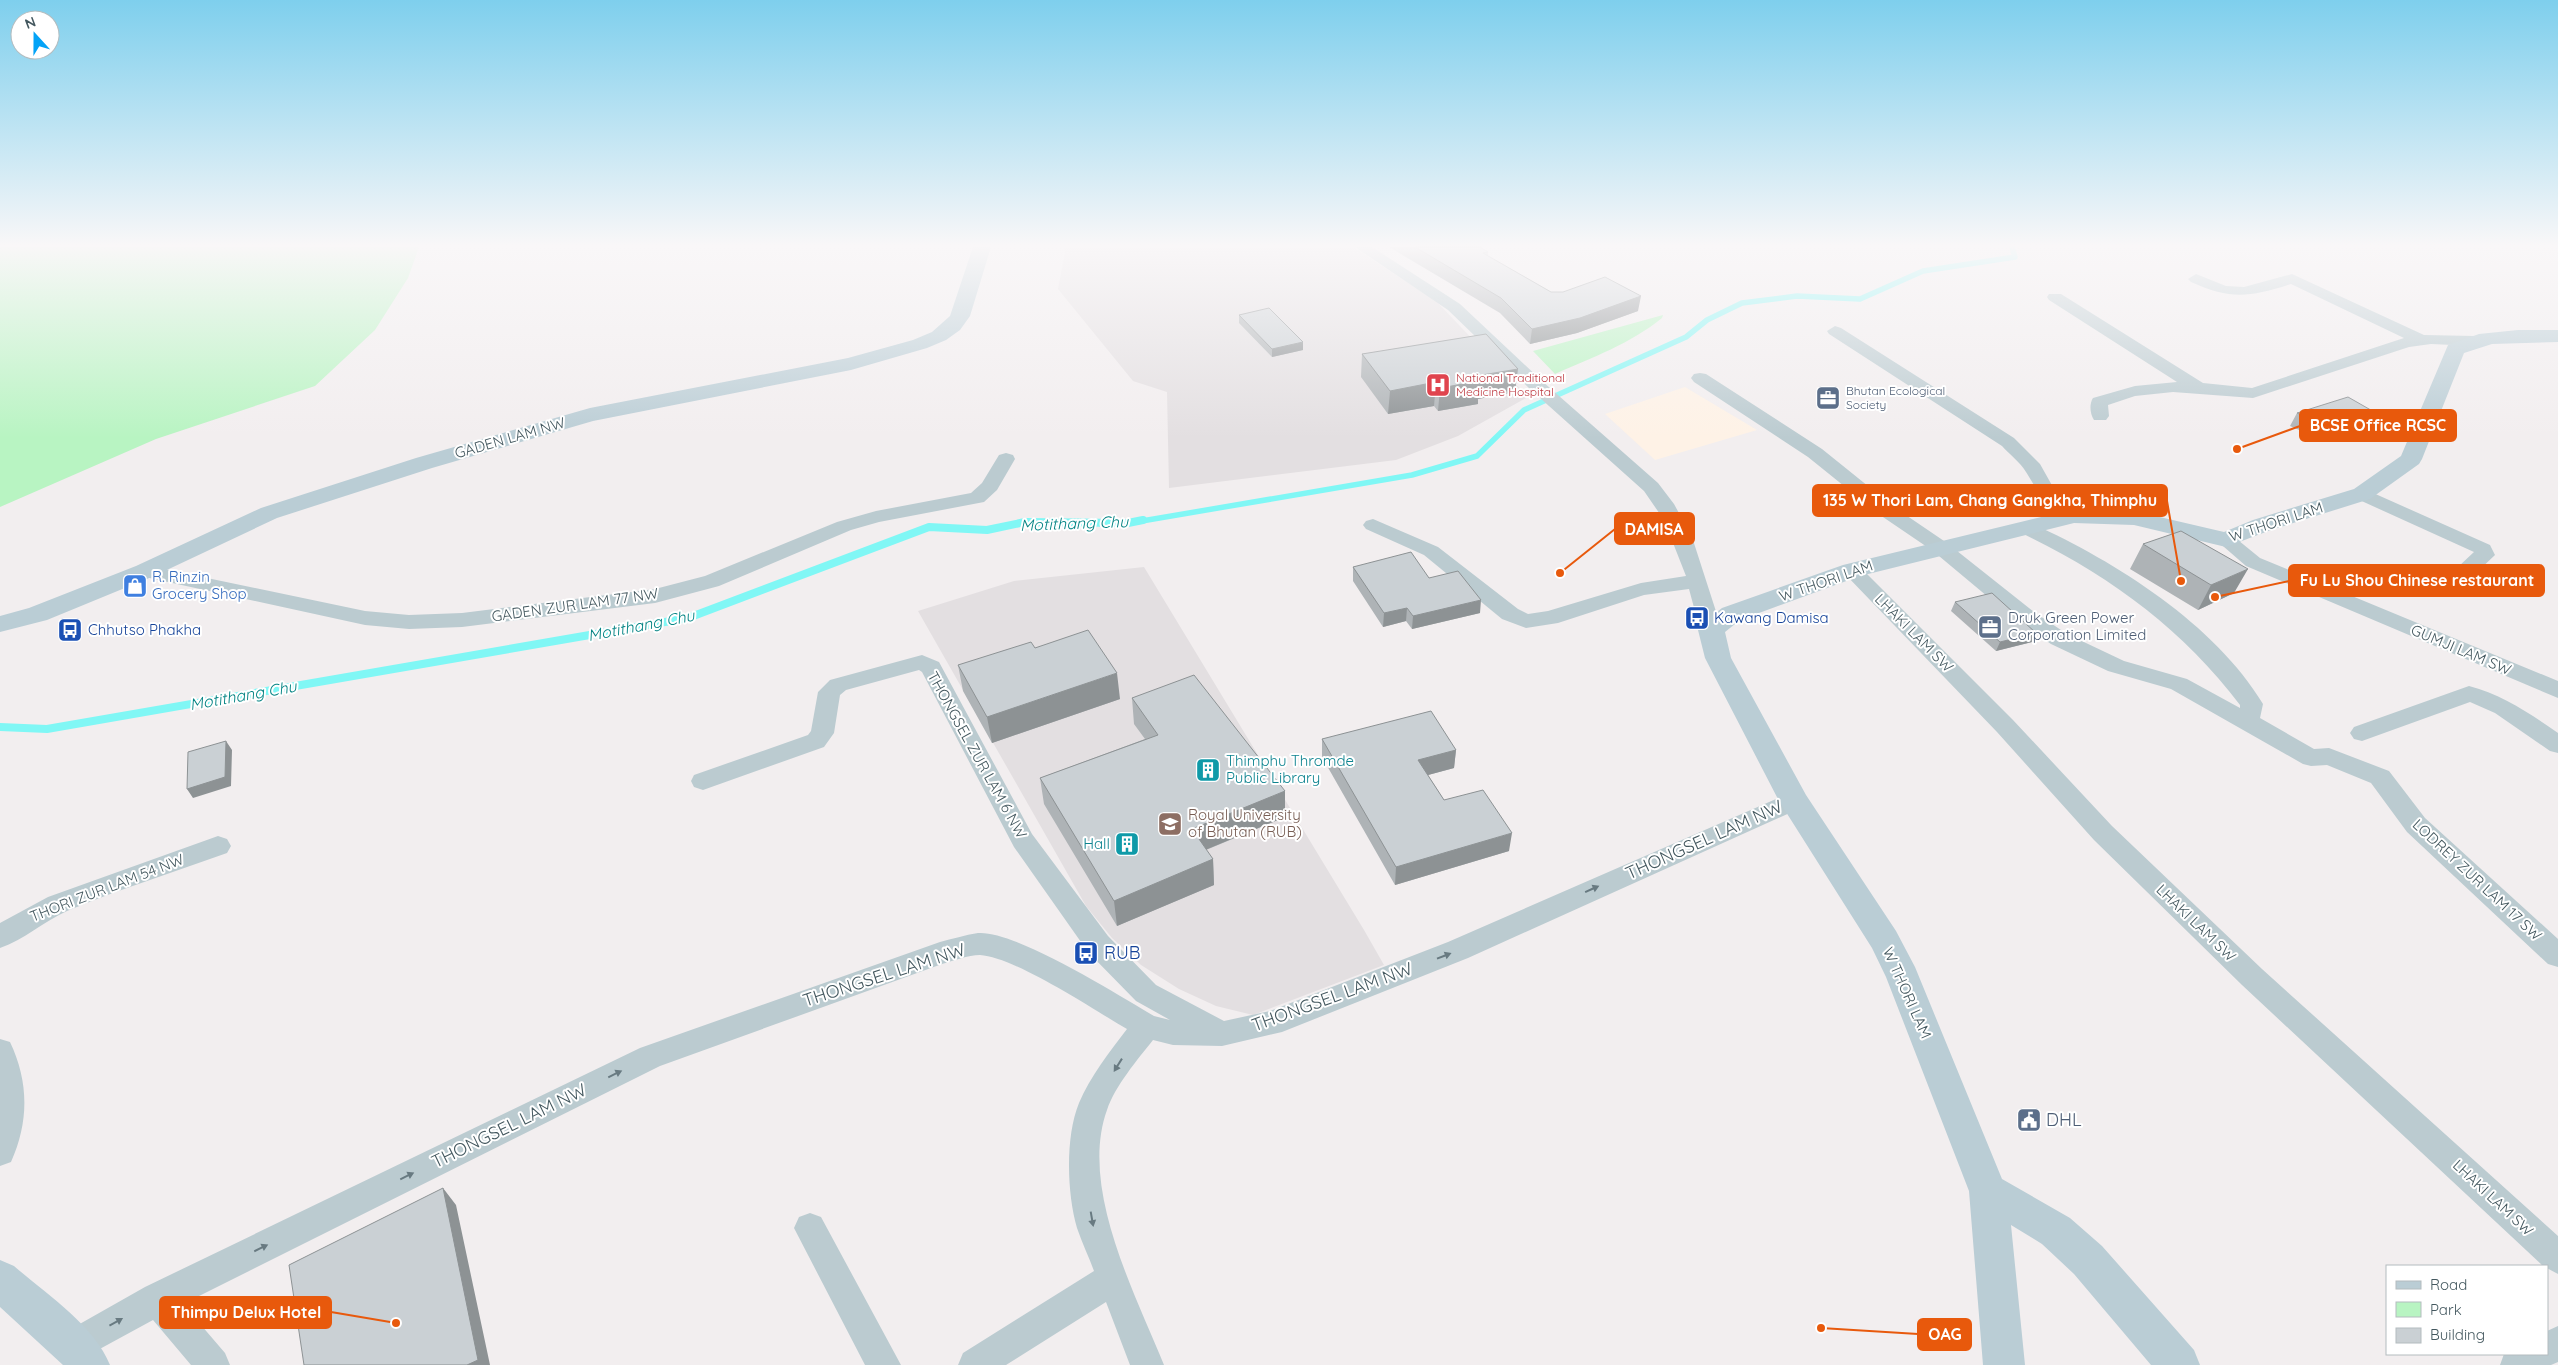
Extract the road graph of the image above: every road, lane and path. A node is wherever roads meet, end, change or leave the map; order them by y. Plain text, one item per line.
1 (962, 311) edge
2 (1458, 311) edge
3 (2077, 311) edge
4 (2360, 311) edge
5 (1835, 331) dead end
6 (2558, 336) edge
7 (2422, 340) junction
8 (2475, 341) junction
9 (1700, 378) dead end
10 (2198, 388) junction
11 (2100, 416) dead end
12 (1006, 459) dead end
13 (2362, 494) junction
14 (2074, 516) junction
15 (1373, 525) dead end
16 (2026, 528) junction
17 (2226, 540) junction
18 (1940, 548) junction
19 (1852, 570) junction
20 (145, 571) junction
21 (1697, 581) junction
22 (2450, 586) dead end
23 (0, 624) edge
24 (1711, 630) junction
25 (2558, 690) edge
26 (2239, 716) junction
27 (2362, 733) dead end
28 (2558, 744) edge
29 (703, 781) dead end
30 (1794, 801) junction
31 (218, 846) dead end
32 (0, 937) edge
33 (2558, 956) edge
34 (1147, 1026) junction
35 (1222, 1034) junction
36 (0, 1051) edge
37 (0, 1152) edge
38 (1988, 1191) junction
39 (810, 1228) dead end
40 (2558, 1258) edge
41 (1112, 1279) junction
42 (0, 1280) edge
43 (156, 1300) junction
44 (2536, 1355) edge
45 (81, 1356) edge
46 (213, 1365) edge
47 (884, 1365) edge
48 (974, 1365) edge
49 (1147, 1365) edge
50 (2004, 1365) edge
51 (2179, 1365) edge
52 (2517, 1365) edge

1 - 20 main road, GADEN LAM NW
2 - 21 street
3 - 10 street
4 - 7 street
5 - 14 street
6 - 8 main road, W THORI LAM
7 - 8 street
7 - 10 street
8 - 13 main road, W THORI LAM
9 - 18 street
10 - 11 street
12 - 20 street, GADEN ZUR LAM 77 NW
13 - 17 main road, W THORI LAM
13 - 22 street
14 - 16 main road, W THORI LAM
14 - 17 main road, W THORI LAM
15 - 21 street
16 - 18 main road, W THORI LAM
16 - 26 street
17 - 25 street, GUMJI LAM SW
18 - 19 main road, W THORI LAM
18 - 26 street
19 - 24 main road, W THORI LAM
19 - 40 street, LHAKI LAM SW
20 - 23 main road, GADEN LAM NW
21 - 24 street
24 - 30 main road, W THORI LAM
26 - 33 street, LODREY ZUR LAM 17 SW
27 - 28 street
29 - 35 street, THONGSEL ZUR LAM 6 NW
35 -> 30 street, THONGSEL LAM NW
30 - 38 main road, W THORI LAM
31 - 32 street, THORI ZUR LAM 54 NW
34 - 35 street, THONGSEL LAM NW
34 -> 41 street
43 -> 34 street, THONGSEL LAM NW
36 - 37 street
38 - 50 main road, W THORI LAM
38 - 51 main road
39 - 47 street
41 - 48 street
41 - 49 street
42 - 45 main road
45 -> 43 street, THONGSEL LAM NW
43 - 46 street
44 - 52 street

